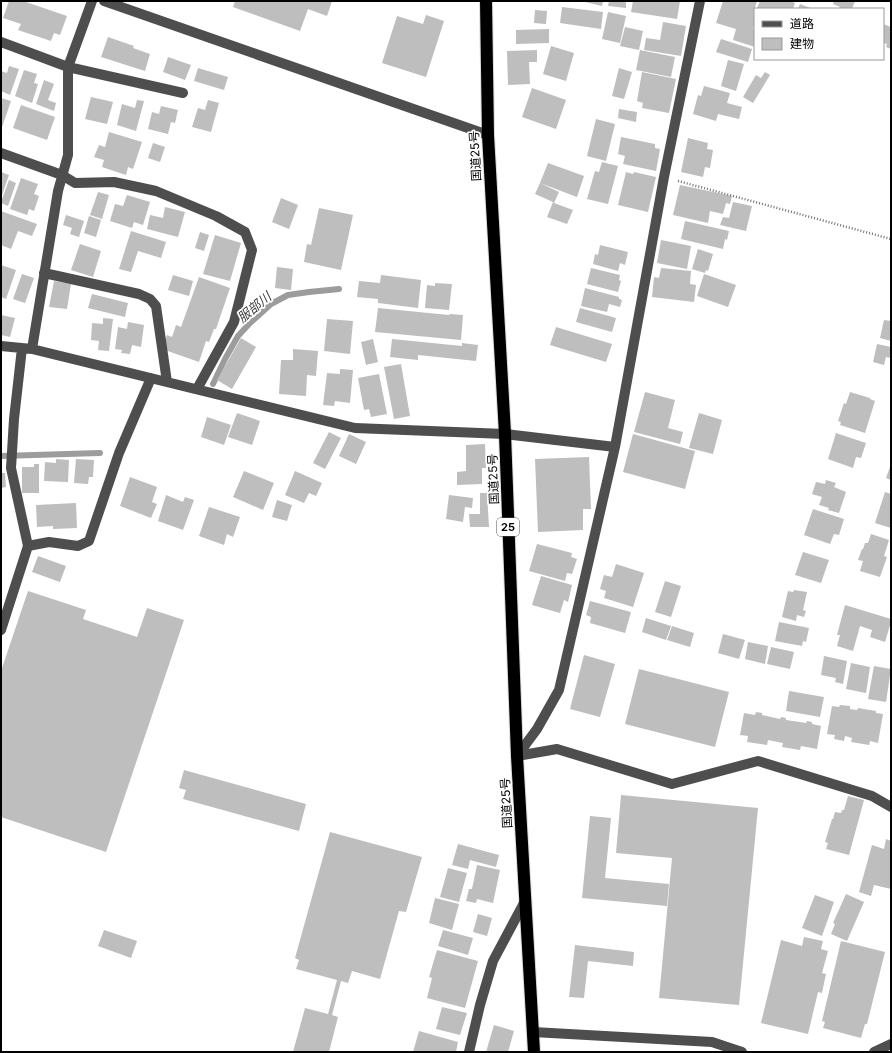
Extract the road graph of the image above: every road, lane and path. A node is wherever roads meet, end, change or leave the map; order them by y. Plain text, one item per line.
1 (92, 1) edge
2 (104, 1) edge
3 (486, 1) edge
4 (700, 1) edge
5 (1, 42) edge
6 (68, 67) junction
7 (183, 92) dead end
8 (488, 135) junction
9 (1, 153) edge
10 (62, 175) junction
11 (664, 177) junction
12 (891, 239) edge
13 (44, 273) junction
14 (1, 346) edge
15 (27, 349) junction
16 (151, 378) junction
17 (167, 382) junction
18 (197, 389) junction
19 (505, 434) junction
20 (615, 447) junction
21 (28, 546) junction
22 (1, 630) edge
23 (517, 756) junction
24 (891, 807) edge
25 (525, 901) junction
26 (533, 1032) junction
27 (891, 1044) edge
28 (469, 1052) edge
29 (534, 1052) edge
30 (742, 1052) edge
31 (874, 1052) edge

1 - 6 street
2 - 8 street
3 - 8 highway, 国道25号 / 25
4 - 11 street
5 - 6 street
6 - 7 street
6 - 10 street
8 - 19 highway, 国道25号 / 25
9 - 10 street
10 - 13 street
10 - 18 street
11 - 12 path
11 - 20 street
13 - 15 street
13 - 17 street
14 - 15 street
15 - 16 street
15 - 21 street
16 - 17 street
16 - 21 street
17 - 18 street
18 - 19 street
19 - 20 street
19 - 23 highway, 国道25号 / 25
20 - 23 street
21 - 22 street
23 - 24 street
23 - 25 highway, 国道25号 / 25
25 - 26 highway, 国道25号 / 25
25 - 28 street
26 - 29 highway, 国道25号 / 25
26 - 30 street
27 - 31 street

